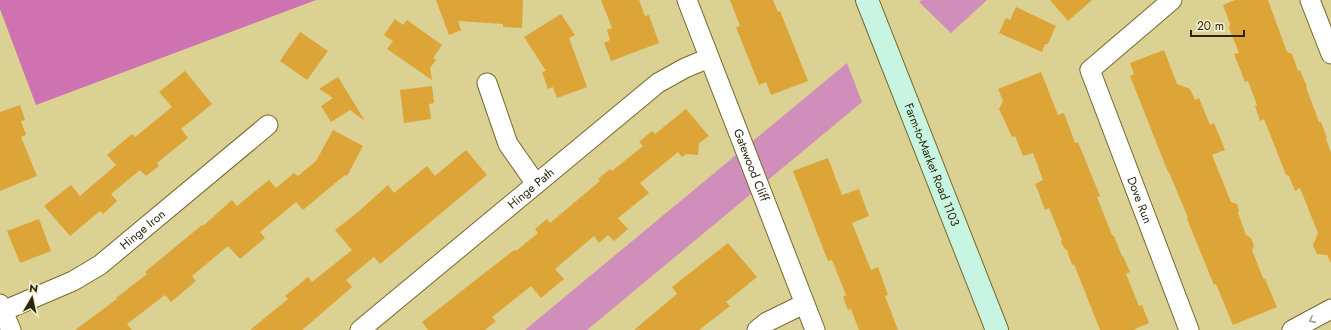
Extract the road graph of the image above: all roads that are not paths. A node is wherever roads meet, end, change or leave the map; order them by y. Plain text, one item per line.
1 (687, 0) edge
2 (867, 0) edge
3 (1172, 0) edge
4 (1310, 0) edge
5 (1331, 54) edge
6 (709, 58) junction
7 (487, 83) dead end
8 (268, 125) dead end
9 (536, 184) junction
10 (804, 304) junction
11 (1, 308) edge
12 (1331, 309) edge
13 (11, 330) edge
14 (360, 330) edge
15 (757, 330) edge
16 (815, 330) edge
17 (997, 330) edge
18 (1189, 330) edge
19 (1292, 330) edge

1 - 6 street, Gatewood Cliff
2 - 17 main road, Farm-to-Market Road 1103
3 - 18 street, Dove Run
4 - 5 street
6 - 9 street, Hinge Path
6 - 10 street, Gatewood Cliff
7 - 9 street
8 - 11 street, Hinge Iron
9 - 14 street, Hinge Path
10 - 15 street
10 - 16 street, Gatewood Cliff
11 - 13 street
12 -> 19 street

